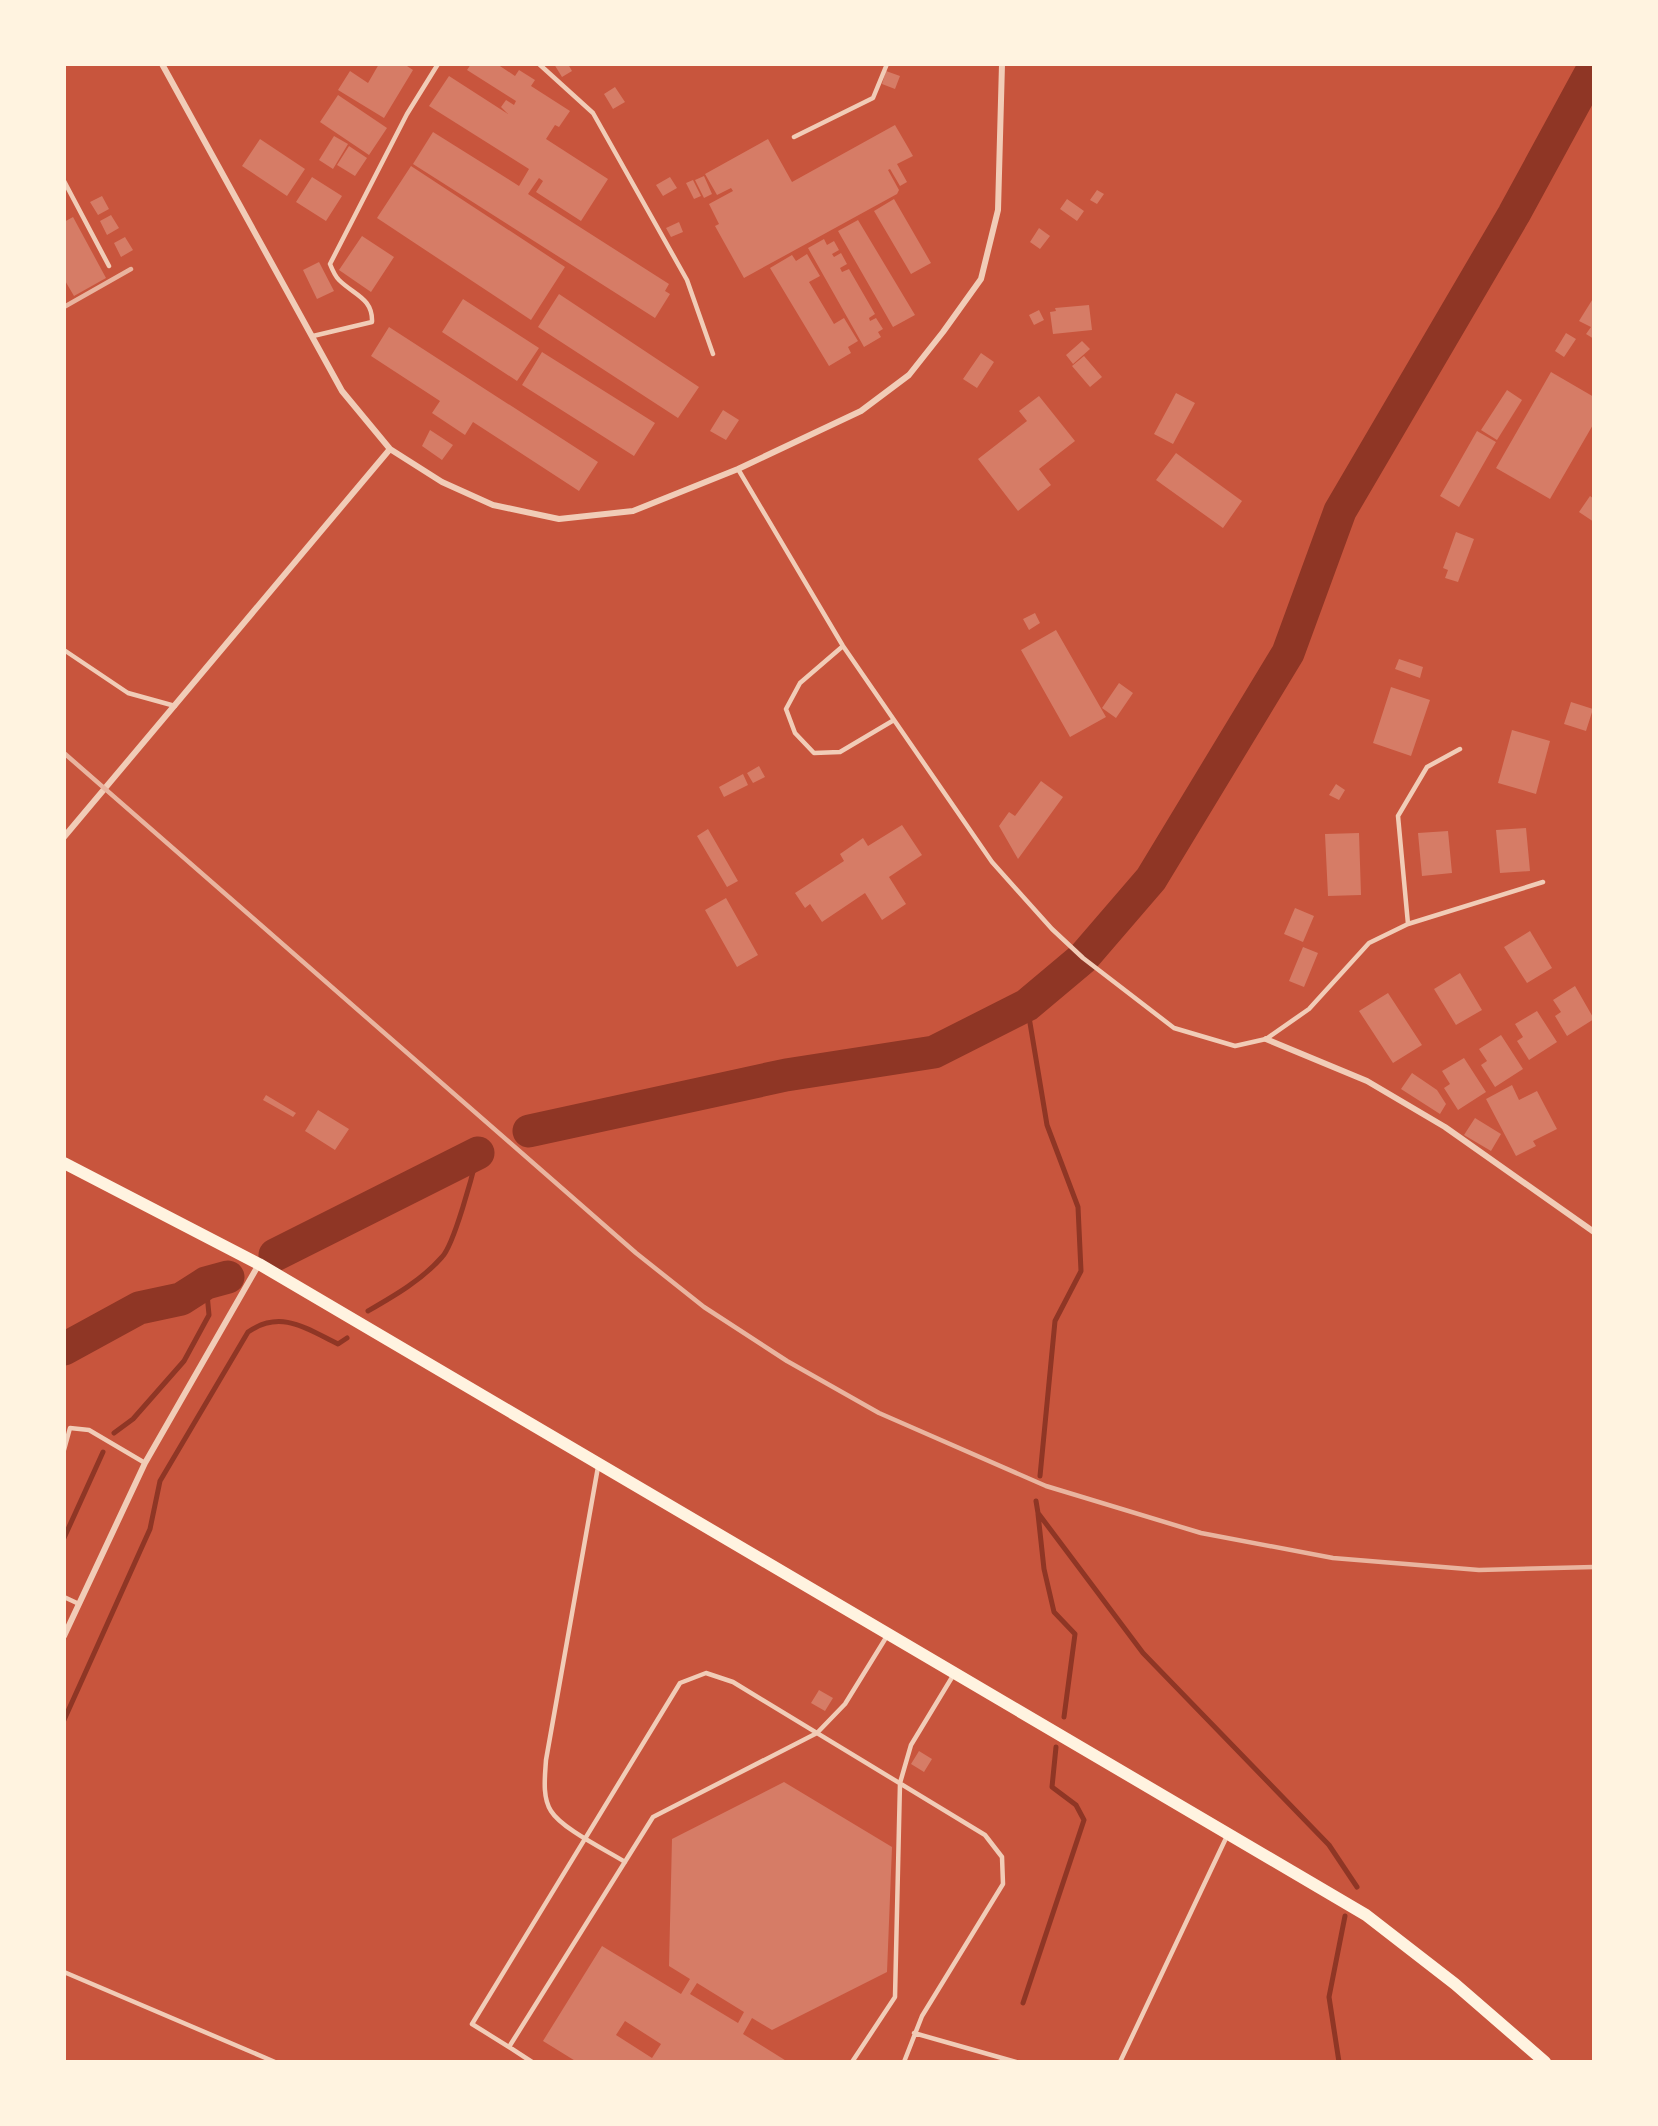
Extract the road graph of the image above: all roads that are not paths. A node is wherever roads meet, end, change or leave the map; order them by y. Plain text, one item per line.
1 (162, 64) edge
2 (438, 64) edge
3 (539, 64) edge
4 (887, 64) edge
5 (1002, 64) edge
6 (794, 137) dead end
7 (64, 181) edge
8 (110, 266) dead end
9 (313, 336) junction
10 (713, 354) dead end
11 (390, 449) junction
12 (738, 470) junction
13 (843, 646) junction
14 (64, 650) edge
15 (175, 706) junction
16 (894, 720) junction
17 (1460, 749) dead end
18 (64, 837) edge
19 (1543, 882) dead end
20 (1408, 924) junction
21 (1266, 1039) junction
22 (64, 1163) edge
23 (1593, 1232) edge
24 (259, 1264) junction
25 (64, 1450) edge
26 (145, 1463) junction
27 (599, 1464) junction
28 (64, 1597) edge
29 (79, 1604) junction
30 (889, 1634) junction
31 (64, 1636) edge
32 (954, 1673) junction
33 (817, 1733) junction
34 (900, 1783) junction
35 (1228, 1833) junction
36 (586, 1837) junction
37 (625, 1862) junction
38 (64, 1972) edge
39 (914, 2033) junction
40 (509, 2047) junction
41 (275, 2061) edge
42 (532, 2061) edge
43 (852, 2061) edge
44 (904, 2061) edge
45 (1016, 2061) edge
46 (1120, 2061) edge
47 (1545, 2061) edge

1 - 9 street
2 - 9 lane
3 - 10 lane
4 - 6 lane
5 - 12 street
7 - 8 lane
9 - 11 street
11 - 12 street
11 - 15 street
12 - 13 lane
13 - 16 lane
13 - 16 lane
14 - 15 lane
15 - 18 street
16 - 21 lane
17 - 20 lane
19 - 20 lane
20 - 21 lane
21 - 23 street
22 - 24 main road
24 - 26 street
24 - 27 main road
25 - 26 lane
26 - 29 street
27 - 30 main road
27 - 36 lane
28 - 29 lane
29 - 31 street
30 - 32 main road
30 - 33 lane
32 - 34 lane
32 - 35 main road
33 - 34 lane
33 - 36 lane
33 - 37 lane
34 - 39 lane
34 - 43 lane
35 - 46 lane
35 - 47 main road
36 - 37 lane
36 - 40 lane
37 - 40 lane
38 - 41 lane
39 - 44 lane
39 - 45 lane
40 - 42 lane

